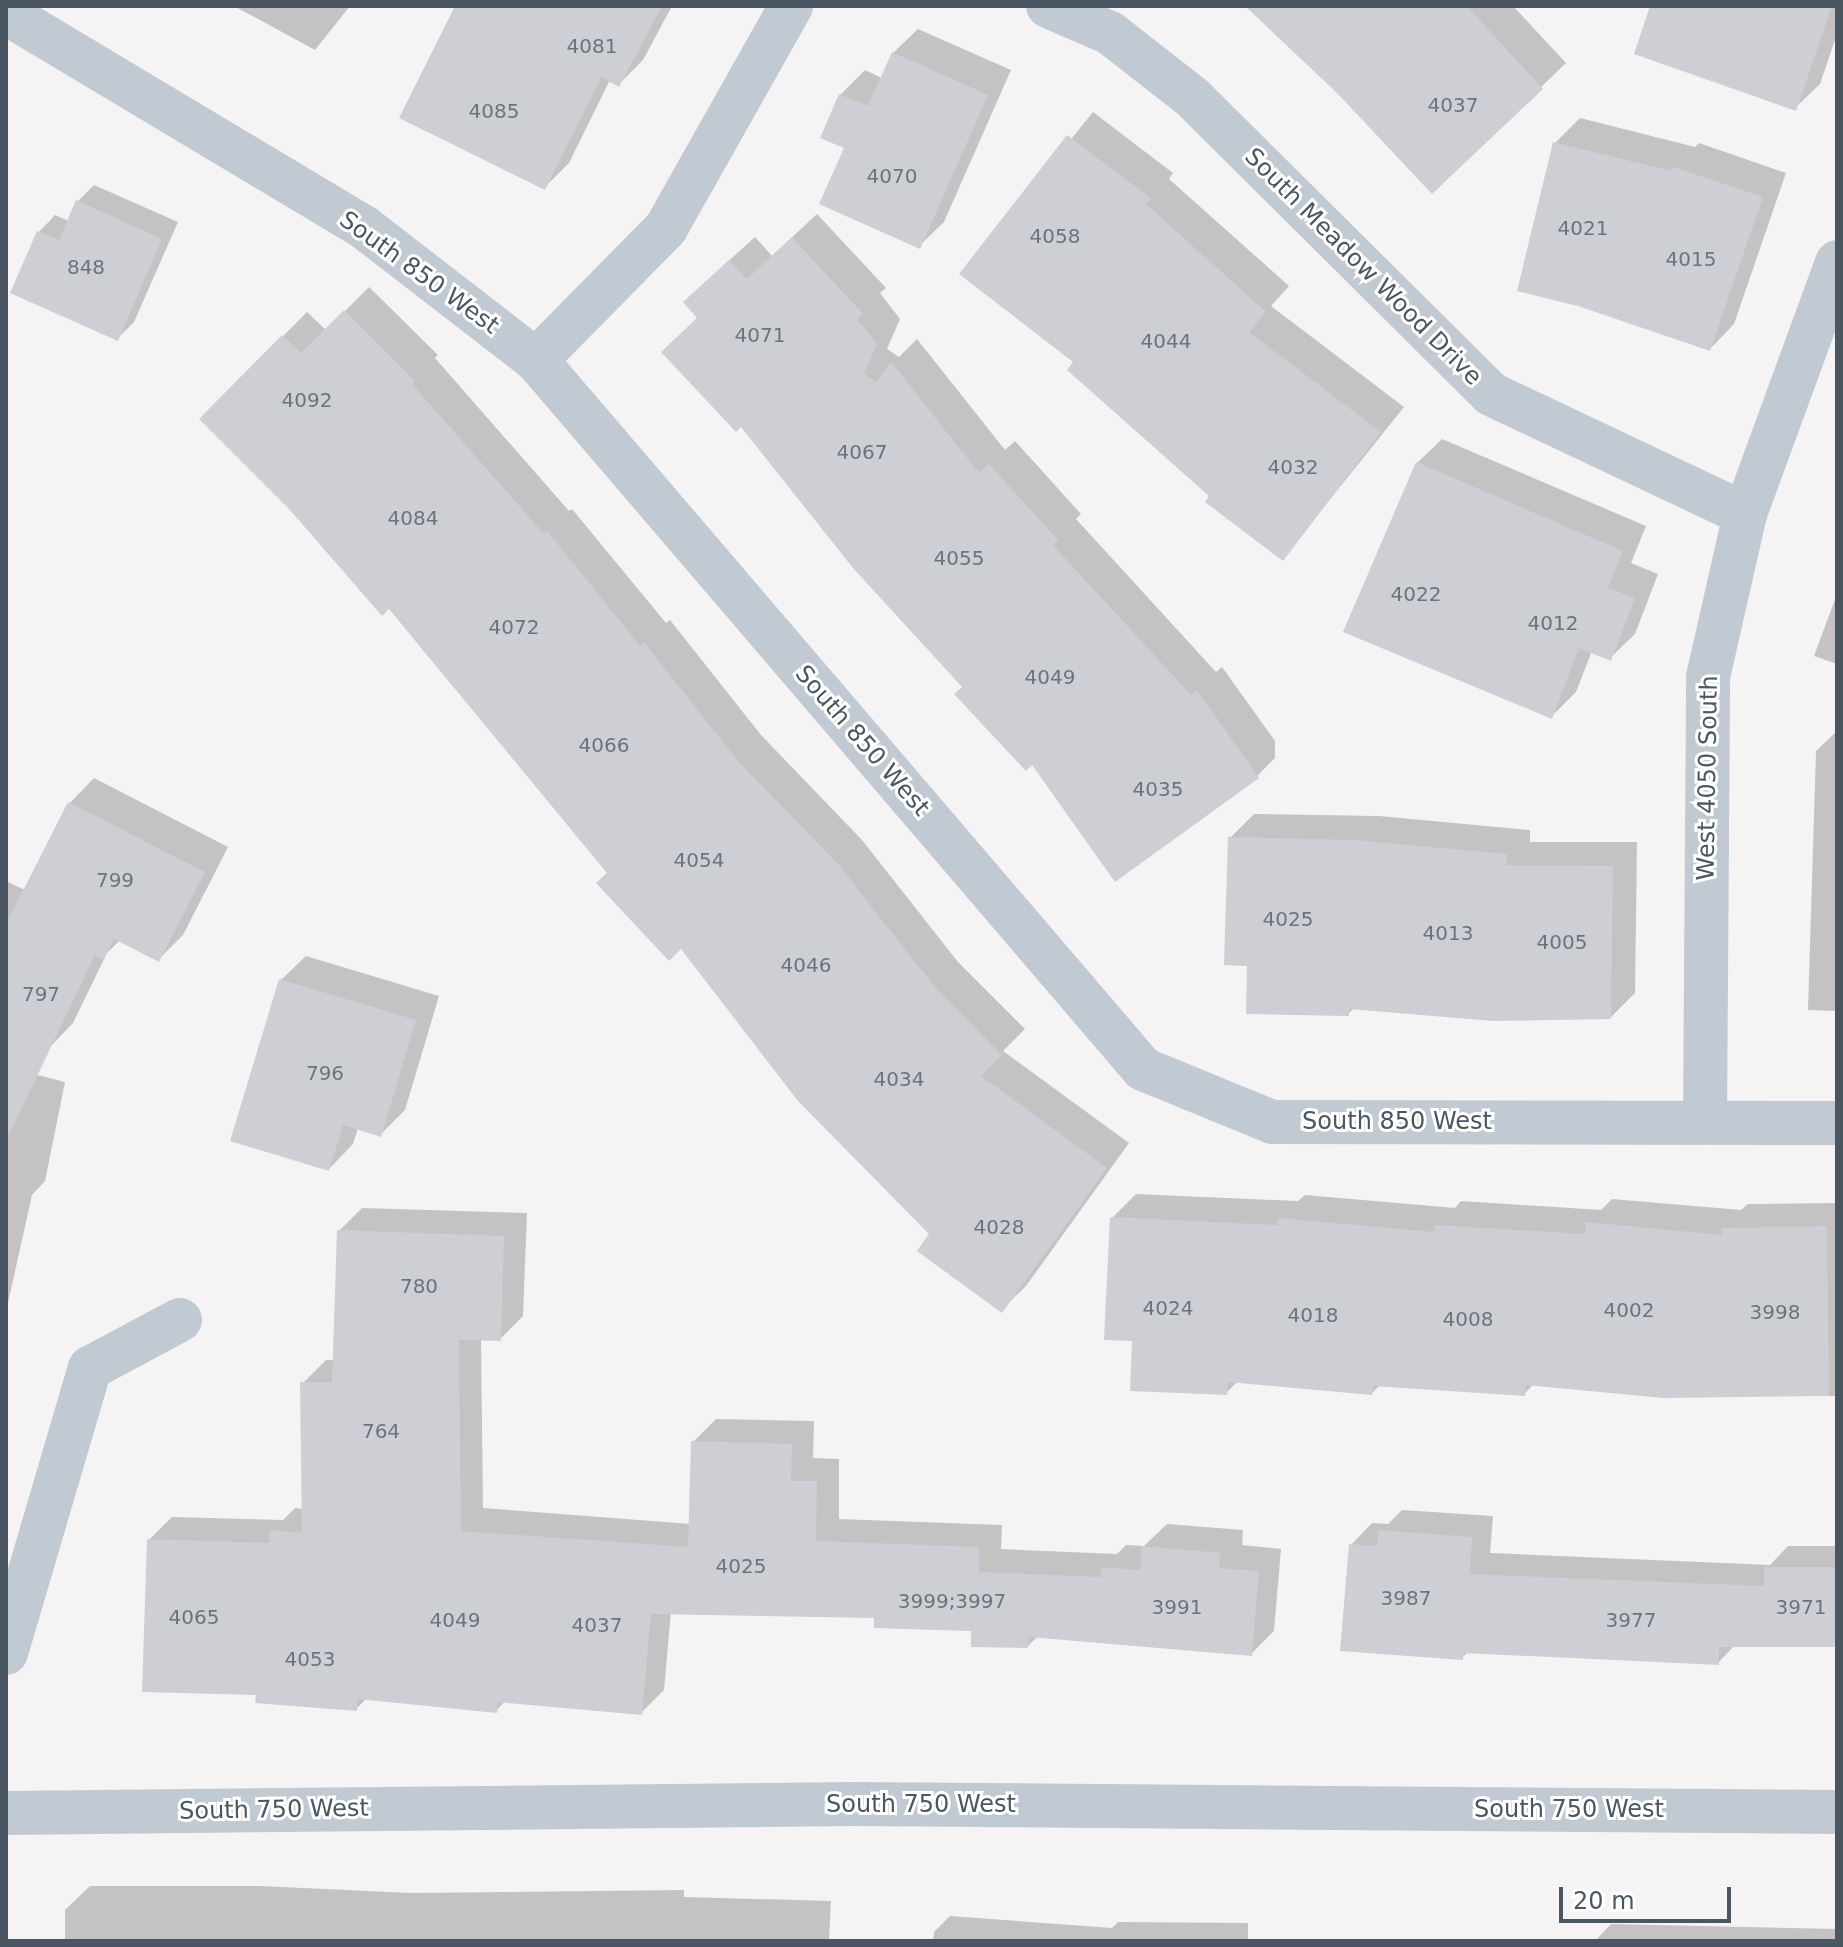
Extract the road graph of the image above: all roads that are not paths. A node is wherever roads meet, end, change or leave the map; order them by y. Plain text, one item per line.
1 (791, 6) edge
2 (1048, 6) edge
3 (6, 13) edge
4 (1837, 262) edge
5 (536, 360) junction
6 (1745, 514) junction
7 (1705, 1122) junction
8 (1837, 1123) edge
9 (180, 1320) dead end
10 (6, 1653) edge
11 (1837, 1812) edge
12 (6, 1813) edge

1 - 5 street
2 - 6 street, South Meadow Wood Drive
3 - 5 street, South 850 West
4 - 6 street, West 4050 South
5 - 7 street, South 850 West
6 - 7 street, West 4050 South
7 - 8 street, South 850 West
9 - 10 street
11 - 12 street, South 750 West

